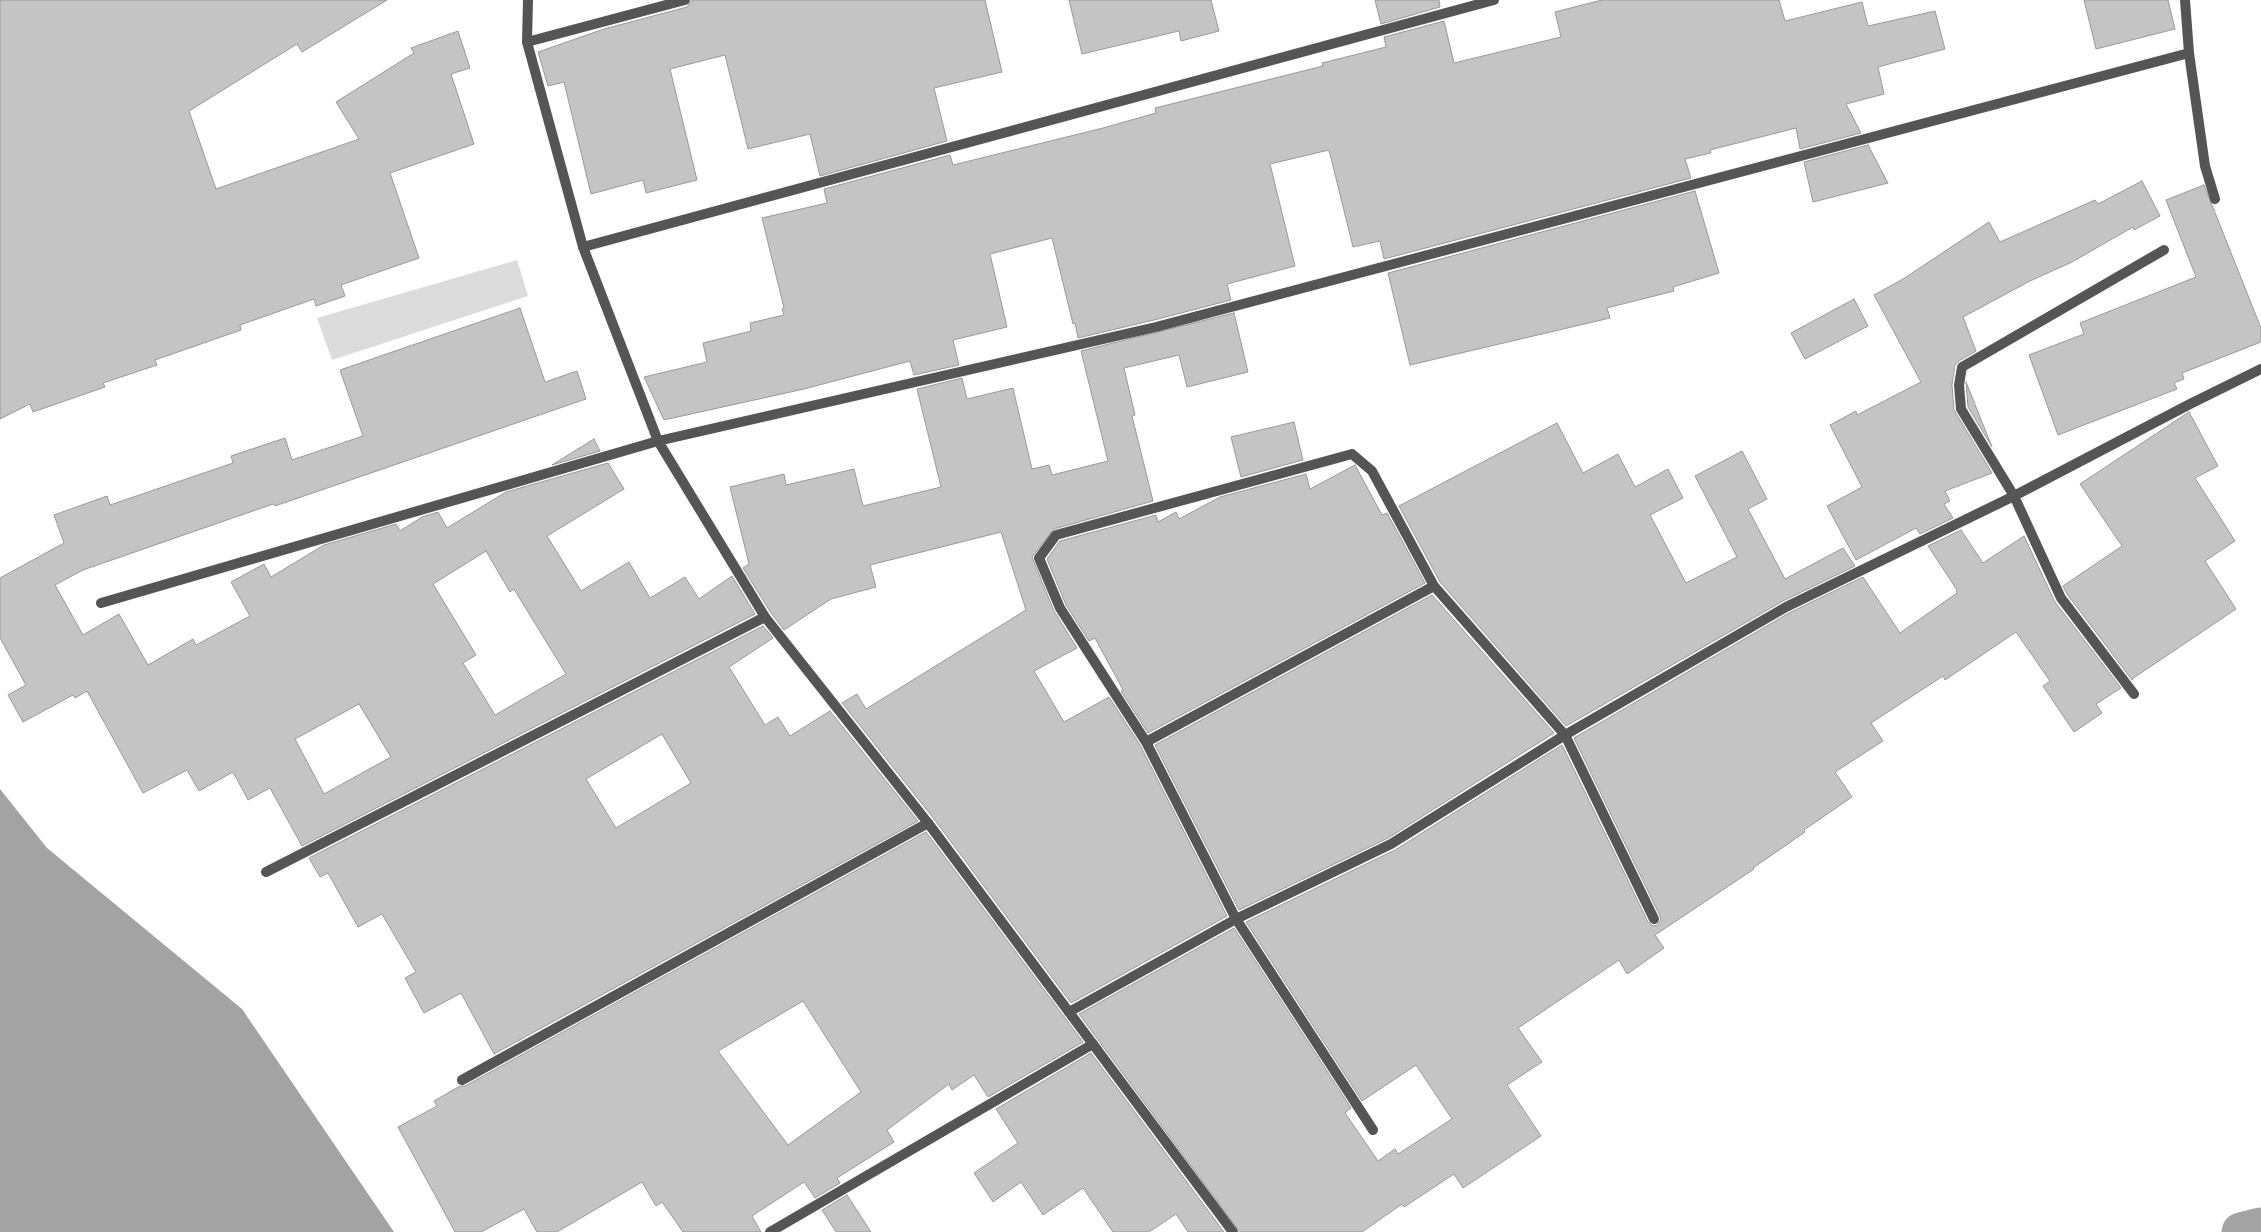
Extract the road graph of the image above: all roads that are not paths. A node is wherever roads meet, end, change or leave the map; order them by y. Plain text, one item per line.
1 (528, 0) edge
2 (685, 0) edge
3 (1494, 0) edge
4 (2185, 0) edge
5 (527, 42) junction
6 (2189, 53) junction
7 (2215, 199) dead end
8 (582, 247) junction
9 (2164, 250) dead end
10 (2261, 369) edge
11 (658, 441) junction
12 (2014, 496) junction
13 (1434, 586) junction
14 (101, 603) dead end
15 (765, 617) junction
16 (2134, 694) dead end
17 (1565, 735) junction
18 (1146, 742) junction
19 (928, 823) junction
20 (266, 872) dead end
21 (1236, 919) junction
22 (1654, 919) dead end
23 (1069, 1012) junction
24 (1093, 1044) junction
25 (462, 1080) dead end
26 (1373, 1130) dead end
27 (770, 1232) edge
28 (1234, 1232) edge

1 - 5 street
2 - 5 street
3 - 8 street
4 - 6 street
5 - 8 street
6 - 7 street
6 - 11 street
8 - 11 street
9 - 12 street
10 - 12 street
11 - 14 street
11 - 15 street
12 - 16 street
12 - 17 street
13 - 17 street
13 - 18 street
13 - 18 street
15 - 19 street
15 - 20 street
17 - 21 street
17 - 22 street
18 - 21 street
19 - 23 street
19 - 25 street
21 - 23 street
21 - 26 street
23 - 24 street
24 - 27 street
24 - 28 street

